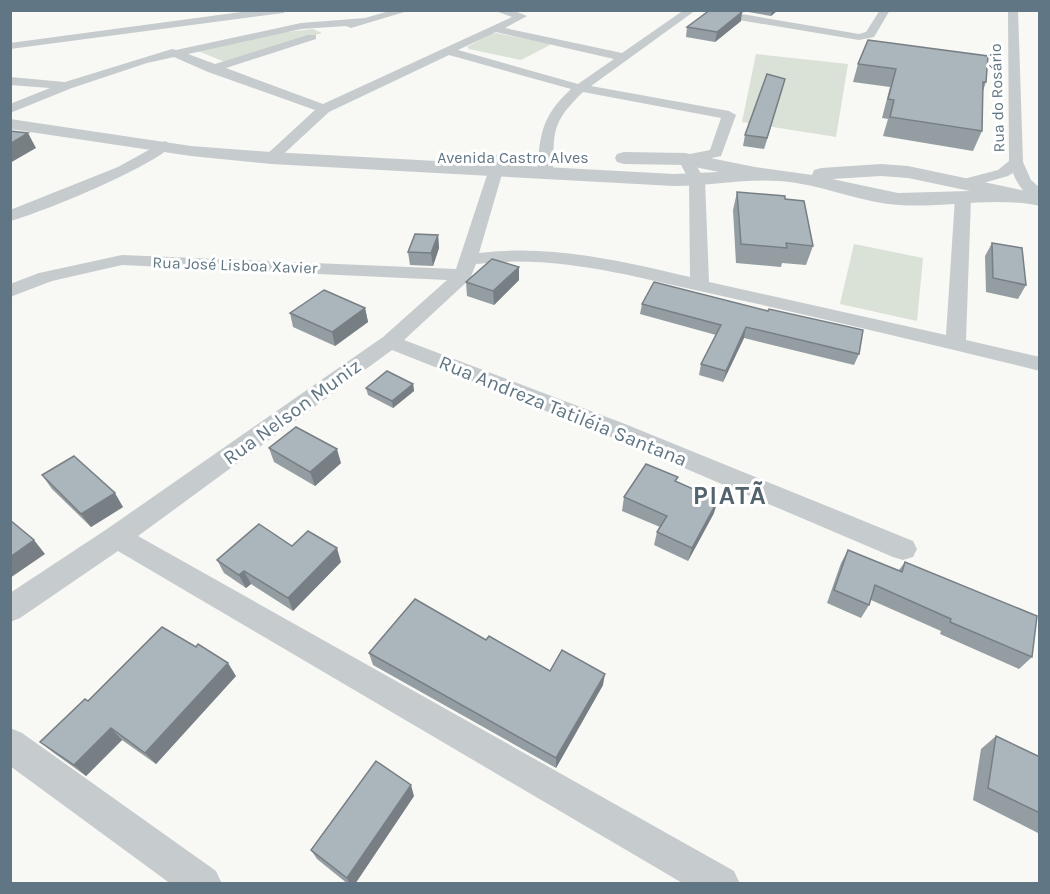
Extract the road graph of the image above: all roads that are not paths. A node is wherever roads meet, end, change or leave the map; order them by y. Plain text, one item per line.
1 (283, 10) edge
2 (406, 10) edge
3 (498, 10) edge
4 (691, 10) edge
5 (699, 10) edge
6 (885, 10) edge
7 (1013, 10) edge
8 (367, 21) junction
9 (321, 24) junction
10 (495, 29) junction
11 (336, 30) junction
12 (132, 32) junction
13 (561, 44) junction
14 (10, 46) edge
15 (449, 51) junction
16 (174, 53) junction
17 (623, 57) junction
18 (212, 69) junction
19 (516, 69) junction
20 (10, 81) edge
21 (30, 83) junction
22 (68, 85) junction
23 (580, 88) junction
24 (10, 97) edge
25 (10, 109) edge
26 (324, 109) junction
27 (10, 124) edge
28 (10, 135) edge
29 (161, 149) junction
30 (716, 153) junction
31 (581, 157) dead end
32 (271, 158) junction
33 (604, 158) dead end
34 (685, 159) junction
35 (1016, 162) junction
36 (498, 164) junction
37 (546, 165) junction
38 (755, 173) junction
39 (935, 178) junction
40 (697, 180) junction
41 (855, 181) junction
42 (963, 191) junction
43 (1040, 198) edge
44 (942, 199) junction
45 (10, 216) edge
46 (467, 267) junction
47 (700, 278) junction
48 (10, 291) edge
49 (390, 342) junction
50 (956, 344) junction
51 (1040, 364) edge
52 (117, 537) junction
53 (903, 549) dead end
54 (10, 609) edge
55 (10, 745) edge
56 (711, 881) edge
57 (201, 883) edge

1 - 12 street
2 - 8 street
3 - 10 street
4 - 17 street
5 - 6 street
7 - 35 street, Rua do Rosário
8 - 9 street
8 - 11 street
9 - 11 street
9 - 16 street
10 - 13 street
10 - 15 street
11 - 18 street
12 - 14 street
12 - 16 street
13 - 17 street
13 - 19 street
15 - 19 street
15 - 26 street
16 - 18 street
16 - 22 street
17 - 23 street
18 - 26 street
19 - 23 street
20 - 21 street
21 - 22 street
21 - 24 street
22 - 25 street
23 - 30 street
23 - 37 street
26 - 32 street
27 - 29 street, Avenida Castro Alves
28 - 29 street, Avenida Castro Alves
29 - 32 street, Avenida Castro Alves
29 - 45 street
30 - 34 street
30 - 38 street
31 - 37 street, Avenida Castro Alves
32 - 36 street, Avenida Castro Alves
33 - 34 street, Avenida Castro Alves
34 - 38 street, Avenida Castro Alves
34 - 40 street
35 - 42 street, Rua do Rosário
35 - 43 street
36 - 37 street, Avenida Castro Alves
36 - 46 street
37 - 40 street, Avenida Castro Alves
38 - 40 street, Avenida Castro Alves
38 - 41 street, Avenida Castro Alves
39 - 41 street, Avenida Castro Alves
39 - 42 street, Avenida Castro Alves
39 - 44 street
40 - 47 street
41 - 44 street, Avenida Castro Alves
42 - 43 street, Avenida Castro Alves
42 - 44 street, Avenida Castro Alves
42 - 50 street
46 - 47 street, Rua José Lisboa Xavier
46 - 48 street, Rua José Lisboa Xavier
46 - 49 street, Rua Nelson Muniz
47 - 50 street, Rua José Lisboa Xavier
49 - 52 street, Rua Nelson Muniz
49 - 53 street, Rua Andreza Tatiléia Santana
50 - 51 street, Rua José Lisboa Xavier
52 - 54 street, Rua Nelson Muniz
52 - 56 street
55 - 57 street

